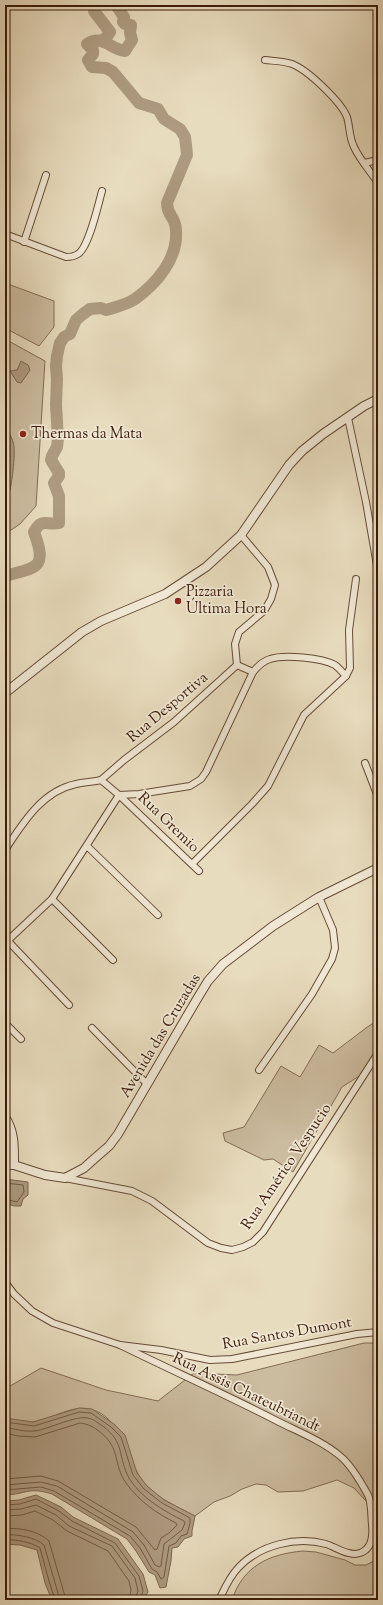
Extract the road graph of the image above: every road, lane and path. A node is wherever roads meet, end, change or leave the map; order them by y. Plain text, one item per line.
1 (265, 60) dead end
2 (378, 160) edge
3 (364, 163) junction
4 (46, 175) dead end
5 (378, 183) edge
6 (102, 191) dead end
7 (5, 234) edge
8 (24, 242) junction
9 (378, 399) edge
10 (348, 418) junction
11 (241, 535) junction
12 (378, 571) edge
13 (356, 579) dead end
14 (237, 665) junction
15 (253, 672) junction
16 (346, 676) junction
17 (5, 693) edge
18 (365, 763) dead end
19 (101, 780) junction
20 (119, 794) junction
21 (378, 797) edge
22 (87, 846) junction
23 (5, 850) edge
24 (192, 864) junction
25 (378, 868) edge
26 (199, 871) dead end
27 (319, 897) junction
28 (52, 899) junction
29 (158, 915) dead end
30 (7, 942) edge
31 (113, 960) dead end
32 (69, 1005) dead end
33 (5, 1023) edge
34 (92, 1028) dead end
35 (21, 1039) dead end
36 (378, 1053) edge
37 (259, 1070) dead end
38 (147, 1084) junction
39 (5, 1117) edge
40 (5, 1165) edge
41 (14, 1165) junction
42 (65, 1178) junction
43 (5, 1282) edge
44 (378, 1332) edge
45 (120, 1346) junction
46 (222, 1596) dead end

1 - 3 street
2 - 3 street
3 - 5 street
4 - 8 street
6 - 8 street
7 - 8 street
9 - 10 street
10 - 11 street
10 - 12 street
11 - 14 street
11 - 17 street
13 - 16 street
14 - 15 street
14 - 19 street, Rua Desportiva
15 - 16 street
15 - 20 street
16 - 24 street
18 - 21 street
19 - 20 street, Rua Gremio
19 - 23 street
20 - 22 street
20 - 24 street, Rua Gremio
22 - 28 street
22 - 29 street
24 - 26 street, Rua Gremio
25 - 27 street, Avenida das Cruzadas
27 - 37 street
27 - 38 street, Avenida das Cruzadas
28 - 30 street
28 - 31 street
30 - 32 street
33 - 35 street
34 - 38 street
36 - 42 street, Rua Américo Vespucio
38 - 42 street, Avenida das Cruzadas
39 - 41 street
40 - 41 street
41 - 42 street
43 - 45 street, Rua Santos Dumont
44 - 45 street, Rua Santos Dumont
45 - 46 street, Rua Assis Chateubriandt

